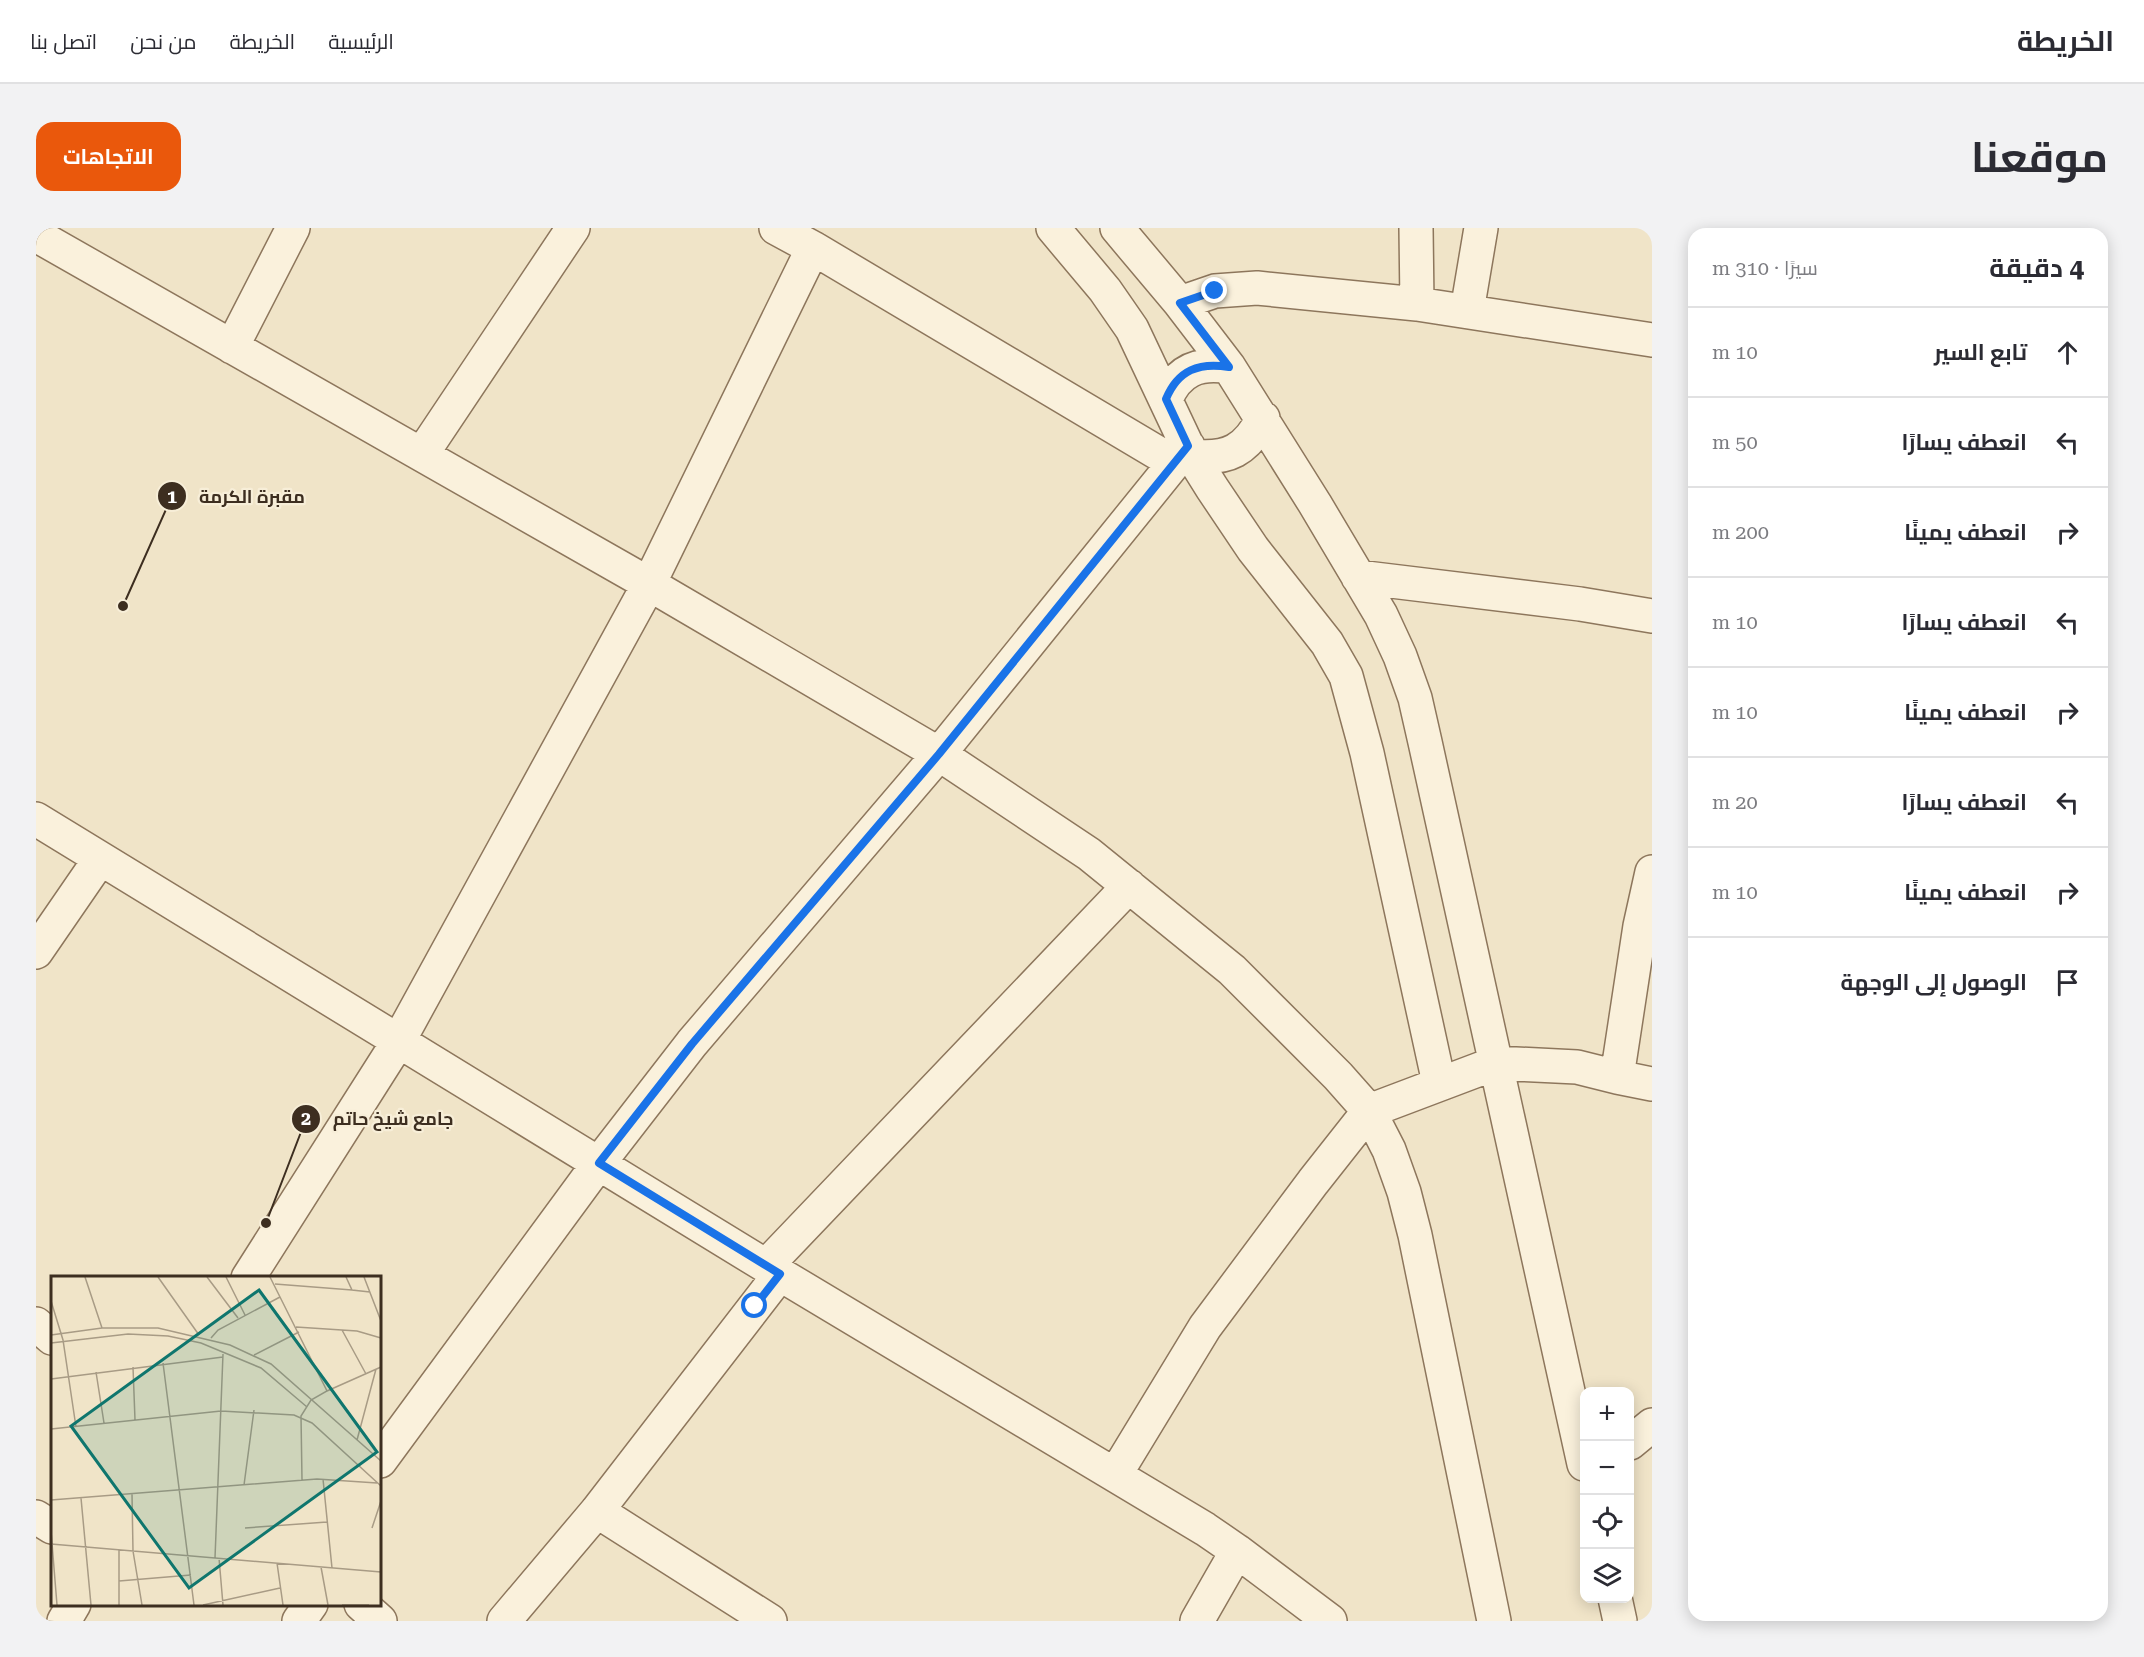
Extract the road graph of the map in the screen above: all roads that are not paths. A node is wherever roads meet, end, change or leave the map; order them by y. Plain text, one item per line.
1 (293, 228) edge
2 (573, 228) edge
3 (776, 228) edge
4 (1053, 228) edge
5 (1416, 228) edge
6 (1481, 228) edge
7 (55, 237) edge
8 (1129, 239) edge
9 (813, 248) junction
10 (1105, 290) junction
11 (1180, 303) junction
12 (1417, 304) junction
13 (1467, 311) junction
14 (1652, 340) edge
15 (232, 347) junction
16 (1229, 367) junction
17 (1166, 399) junction
18 (1263, 418) junction
19 (422, 454) junction
20 (1184, 455) junction
21 (1358, 577) junction
22 (649, 584) junction
23 (1652, 616) edge
24 (939, 754) junction
25 (36, 819) edge
26 (100, 859) junction
27 (1652, 872) edge
28 (1129, 886) junction
29 (36, 952) edge
30 (398, 1042) junction
31 (1496, 1063) junction
32 (1617, 1077) junction
33 (1439, 1083) junction
34 (1652, 1084) edge
35 (1369, 1111) junction
36 (599, 1163) junction
37 (773, 1270) junction
38 (249, 1276) edge
39 (36, 1324) edge
40 (51, 1337) edge
41 (1652, 1425) edge
42 (1632, 1441) edge
43 (1580, 1446) edge
44 (381, 1460) edge
45 (1115, 1475) junction
46 (597, 1511) junction
47 (36, 1517) edge
48 (51, 1526) edge
49 (1237, 1551) junction
50 (1616, 1603) edge
51 (73, 1606) edge
52 (310, 1606) edge
53 (362, 1606) edge
54 (64, 1621) edge
55 (299, 1621) edge
56 (380, 1621) edge
57 (504, 1621) edge
58 (770, 1621) edge
59 (1197, 1621) edge
60 (1330, 1621) edge
61 (1494, 1621) edge
62 (1620, 1621) edge

1 - 15 street
2 - 19 street
3 - 9 street
4 - 10 street
5 - 12 street
6 - 13 street
7 - 15 street
8 - 10 street
8 - 11 street
9 - 20 street
9 - 22 street
10 - 17 street
11 - 12 street
11 - 16 street
12 - 13 street
13 - 14 street
15 - 19 street
16 - 17 street
16 - 18 street
17 - 20 street
18 - 20 street
18 - 21 street
19 - 22 street
20 - 24 street
20 - 33 street
21 - 23 street
21 - 31 street
22 - 24 street
22 - 30 street
24 - 28 street
24 - 36 street
25 - 26 street
26 - 29 street
26 - 30 street
27 - 32 street
28 - 35 street
28 - 37 street
30 - 36 street
30 - 38 street
31 - 32 street
31 - 33 street
31 - 43 street
32 - 34 street
33 - 35 street
35 - 45 street
35 - 61 street
36 - 37 street
36 - 44 street
37 - 45 street
37 - 46 street
39 - 40 street
41 - 42 street
45 - 49 street
46 - 57 street
46 - 58 street
47 - 48 street
49 - 59 street
49 - 60 street
50 - 62 street
51 - 54 street
52 - 55 street
53 - 56 street

